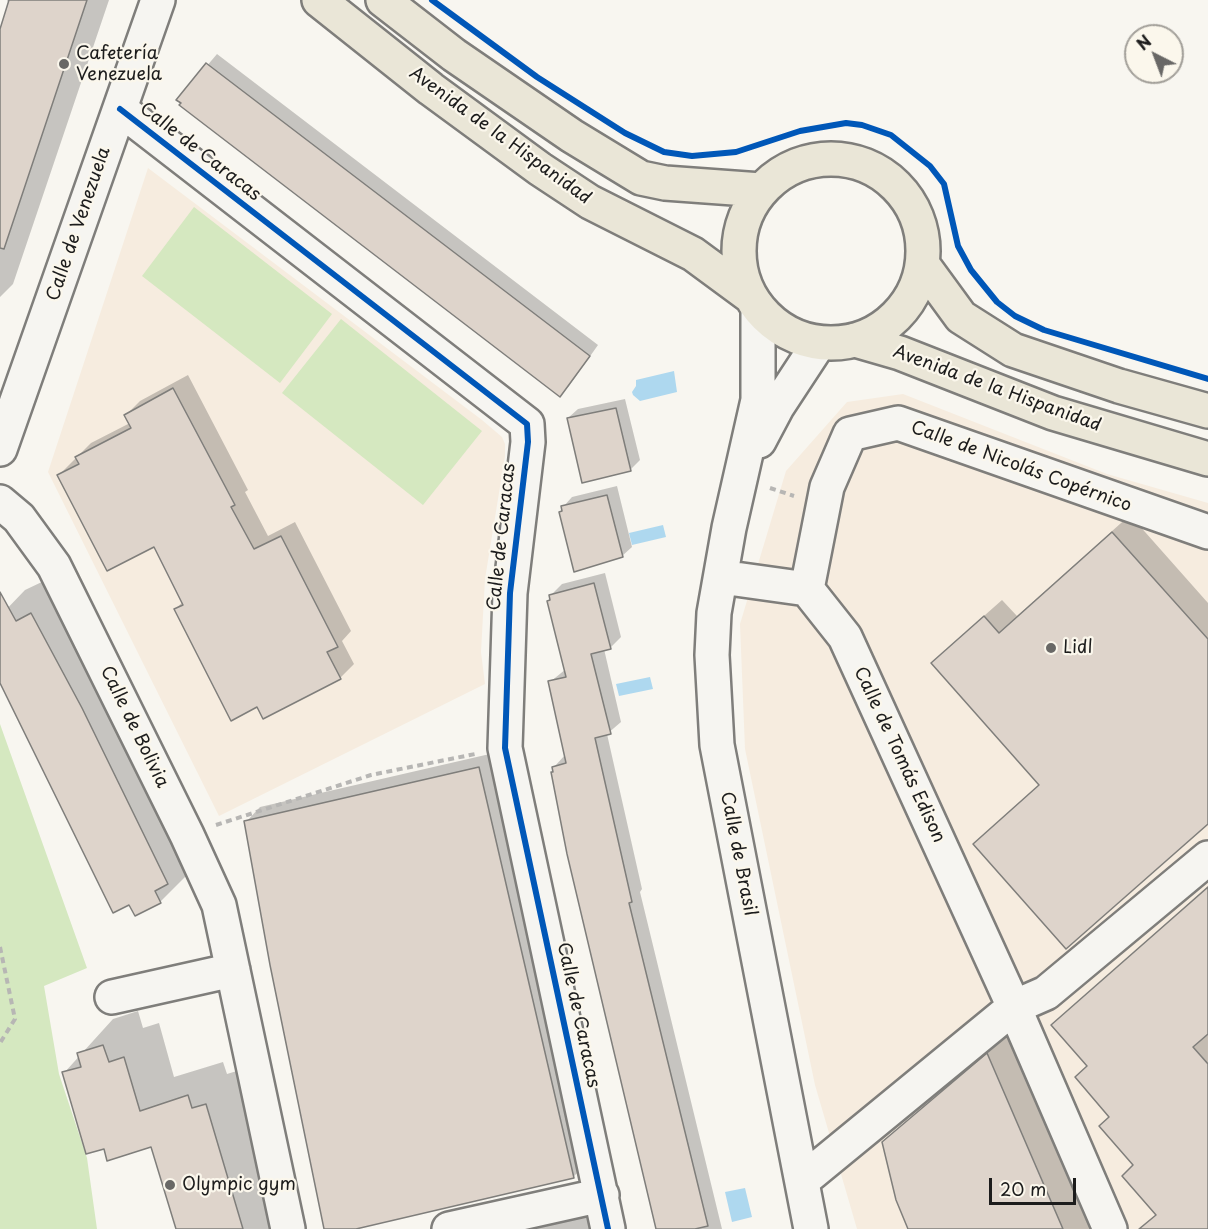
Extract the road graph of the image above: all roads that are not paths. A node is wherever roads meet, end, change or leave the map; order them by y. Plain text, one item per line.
1 (158, 0) edge
2 (319, 0) edge
3 (382, 0) edge
4 (120, 109) junction
5 (761, 190) junction
6 (923, 265) junction
7 (754, 302) junction
8 (855, 340) junction
9 (819, 343) junction
10 (10, 389) edge
11 (1208, 411) edge
12 (0, 449) edge
13 (1208, 459) edge
14 (741, 478) junction
15 (0, 502) edge
16 (1208, 532) edge
17 (721, 577) junction
18 (807, 589) junction
19 (1208, 858) edge
20 (232, 970) junction
21 (112, 997) dead end
22 (1014, 1007) junction
23 (802, 1181) junction
24 (602, 1195) junction
25 (288, 1229) edge
26 (449, 1229) edge
27 (608, 1229) edge
28 (811, 1229) edge
29 (1110, 1229) edge

1 - 4 street, Calle de Venezuela
2 - 7 main road, Avenida de la Hispanidad
3 - 5 main road
4 - 10 street, Calle de Venezuela
4 - 24 street, Calle de Caracas
5 - 6 main road
5 - 7 main road
6 - 8 main road
6 - 11 main road
7 - 9 main road
7 - 14 street, Calle de Brasil
8 - 9 main road
8 - 13 main road, Avenida de la Hispanidad
9 - 14 street, Calle de Brasil
10 - 12 street, Calle de Venezuela
14 - 17 street, Calle de Brasil
15 - 20 street, Calle de Bolivia
16 - 18 street, Calle de Nicolás Copérnico
17 - 18 street
17 - 23 street, Calle de Brasil
18 - 22 street, Calle de Tomás Edison
19 - 22 street
20 - 21 street
20 - 25 street, Calle de Bolivia
22 - 23 street
22 - 29 street, Calle de Tomás Edison
23 - 28 street, Calle de Brasil
24 - 26 street
24 - 27 street, Calle de Caracas

